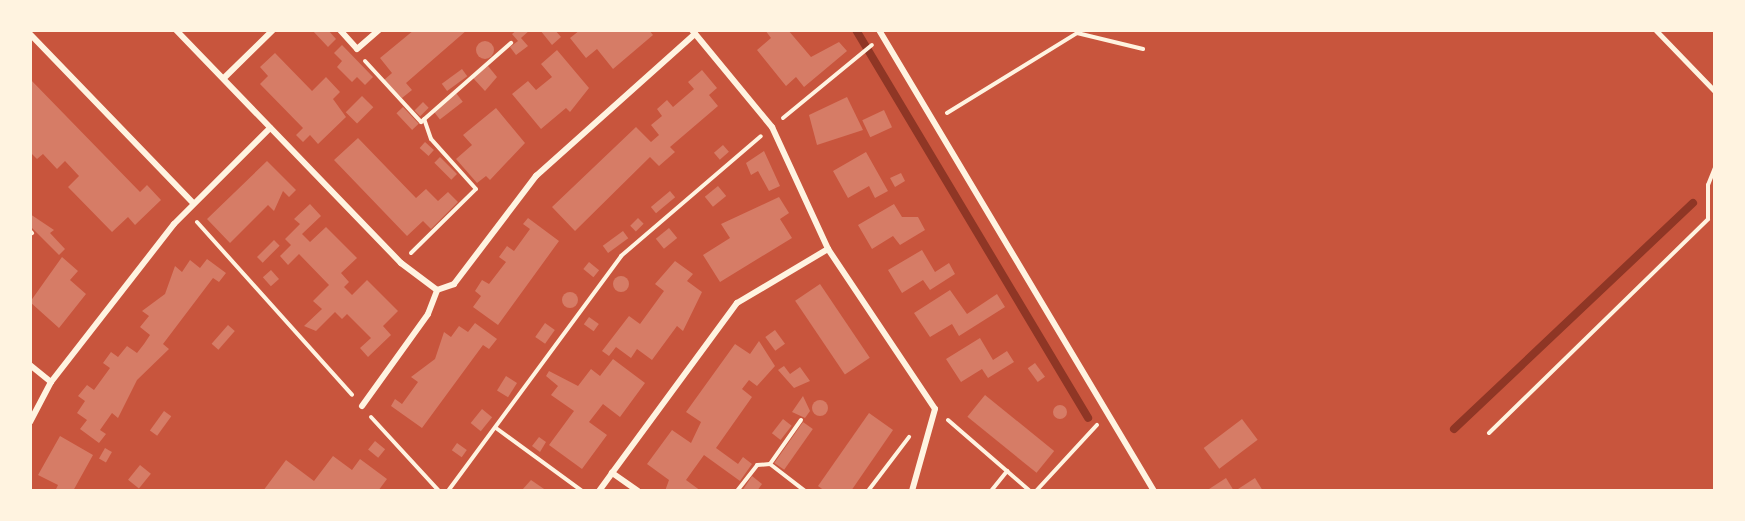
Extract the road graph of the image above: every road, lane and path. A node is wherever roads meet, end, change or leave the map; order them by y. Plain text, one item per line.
1 (176, 30) edge
2 (273, 30) edge
3 (340, 30) edge
4 (379, 30) edge
5 (879, 30) edge
6 (1656, 30) edge
7 (693, 32) edge
8 (30, 34) edge
9 (511, 43) dead end
10 (875, 44) dead end
11 (1143, 49) dead end
12 (359, 55) dead end
13 (224, 78) junction
14 (1715, 91) edge
15 (424, 119) junction
16 (933, 121) junction
17 (772, 127) junction
18 (270, 129) junction
19 (1715, 168) edge
20 (193, 202) junction
21 (186, 211) junction
22 (828, 249) junction
23 (401, 263) junction
24 (437, 290) junction
25 (30, 365) edge
26 (51, 382) junction
27 (362, 406) junction
28 (935, 409) junction
29 (1107, 414) junction
30 (801, 420) dead end
31 (30, 422) edge
32 (496, 428) junction
33 (1489, 433) dead end
34 (770, 464) junction
35 (1007, 471) junction
36 (612, 473) junction
37 (736, 490) edge
38 (439, 491) edge
39 (448, 491) edge
40 (582, 491) edge
41 (599, 491) edge
42 (638, 491) edge
43 (805, 491) edge
44 (868, 491) edge
45 (912, 491) edge
46 (991, 491) edge
47 (1030, 491) edge
48 (1036, 491) edge
49 (1154, 491) edge

1 - 13 street
2 - 13 street
3 - 4 street
5 - 16 street
6 - 14 lane
7 - 17 street
7 - 24 street
8 - 20 street
9 - 15 path
10 - 17 path
11 - 16 path
12 - 15 path
13 - 18 street
15 - 23 path
16 - 29 street
17 - 22 street
17 - 32 path
18 - 20 street
18 - 23 street
19 - 33 path
20 - 21 street
21 - 26 street
21 - 27 path
22 - 28 street
22 - 36 street
23 - 24 street
24 - 27 street
25 - 26 street
26 - 31 street
27 - 38 path
28 - 35 path
28 - 44 path
28 - 45 street
29 - 48 path
29 - 49 street
30 - 34 path
32 - 39 path
32 - 40 path
34 - 37 path
34 - 43 path
35 - 46 path
35 - 47 path
36 - 41 street
36 - 42 street

